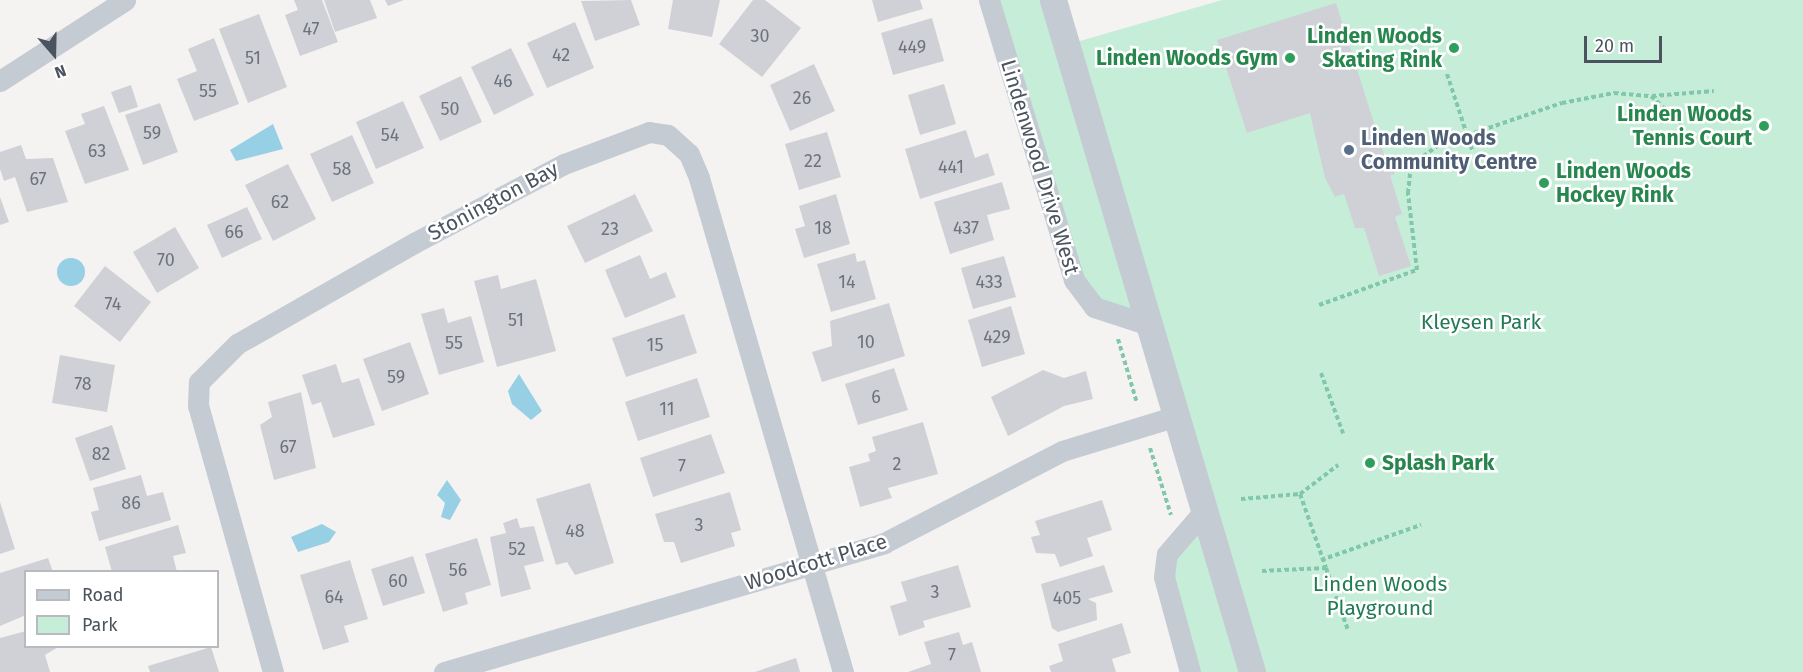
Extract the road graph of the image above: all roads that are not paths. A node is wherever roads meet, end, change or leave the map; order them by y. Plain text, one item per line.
1 (125, 0) edge
2 (989, 0) edge
3 (1053, 0) edge
4 (0, 81) edge
5 (1149, 325) junction
6 (1173, 417) junction
7 (1205, 510) junction
8 (810, 565) junction
9 (273, 672) edge
10 (444, 672) edge
11 (843, 672) edge
12 (1190, 672) edge
13 (1252, 672) edge

1 - 4 street
2 - 5 street, Lindenwood Drive West
3 - 5 street
5 - 6 street
6 - 7 street
6 - 8 street, Woodcott Place
7 - 12 street
7 - 13 street
8 - 9 street, Stonington Bay
8 - 10 street, Woodcott Place
8 - 11 street, Stonington Bay

